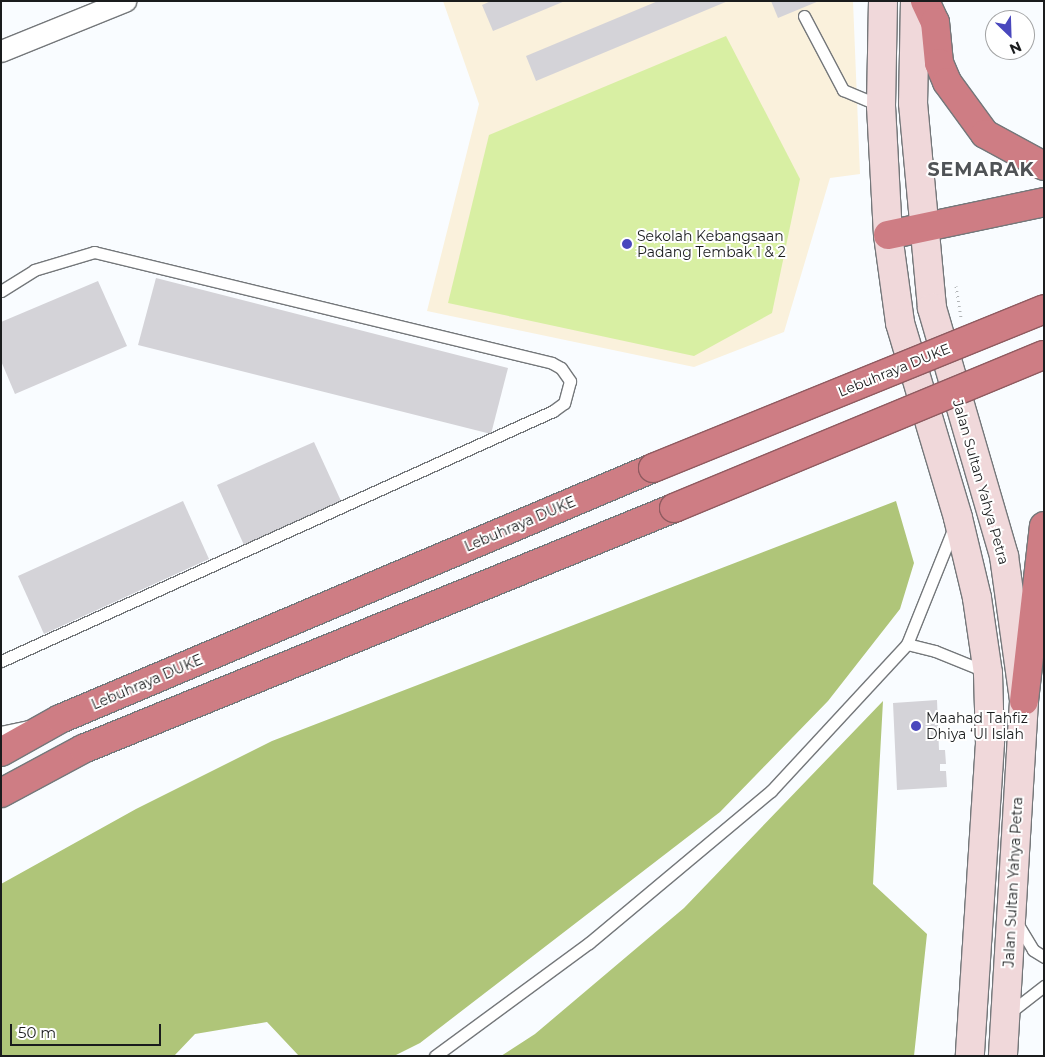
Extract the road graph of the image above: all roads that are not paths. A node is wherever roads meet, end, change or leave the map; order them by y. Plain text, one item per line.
1 (125, 1) edge
2 (883, 1) edge
3 (915, 1) edge
4 (925, 1) edge
5 (804, 16) dead end
6 (1, 51) edge
7 (881, 106) junction
8 (1044, 166) edge
9 (1044, 202) edge
10 (922, 228) junction
11 (888, 235) junction
12 (1, 291) edge
13 (1044, 309) edge
14 (1044, 355) edge
15 (958, 518) junction
16 (1044, 526) edge
17 (907, 644) junction
18 (1, 661) edge
19 (988, 673) junction
20 (1024, 702) junction
21 (60, 719) junction
22 (1, 732) edge
23 (1, 752) edge
24 (1, 793) edge
25 (1011, 912) junction
26 (1044, 957) edge
27 (1044, 986) edge
28 (1005, 1017) junction
29 (435, 1056) edge
30 (970, 1056) edge
31 (1003, 1056) edge

1 - 6 street
2 - 7 main road
3 - 10 main road, Jalan Sultan Yahya Petra
4 - 8 highway
5 - 7 lane
7 - 11 main road
9 - 10 highway
10 - 11 highway
10 - 20 main road, Jalan Sultan Yahya Petra
11 - 15 main road
12 - 18 lane
13 - 21 highway, Lebuhraya DUKE, bridge
14 - 24 highway, bridge
15 - 17 lane
15 - 19 main road
16 - 20 highway
17 - 19 lane
17 - 29 lane
19 - 30 main road
20 - 25 main road, Jalan Sultan Yahya Petra
21 - 22 lane
21 - 23 highway, Lebuhraya DUKE
25 - 26 lane
25 - 28 main road, Jalan Sultan Yahya Petra
27 - 28 lane
28 - 31 main road, Jalan Sultan Yahya Petra

